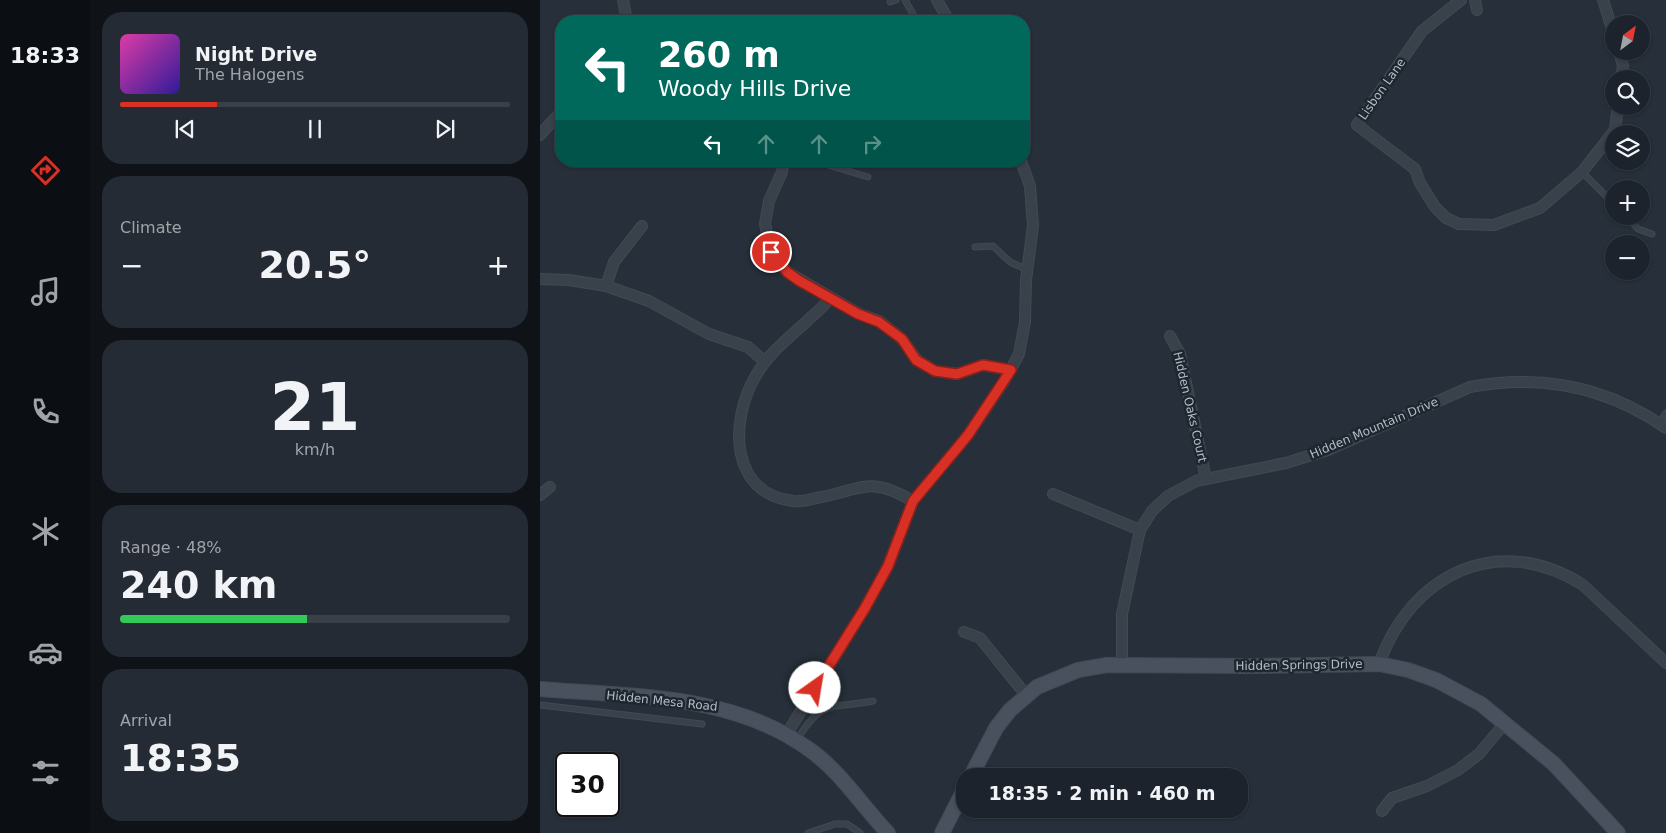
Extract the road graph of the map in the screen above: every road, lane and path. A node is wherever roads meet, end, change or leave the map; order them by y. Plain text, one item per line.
1 (623, 0) edge
2 (905, 0) edge
3 (937, 0) edge
4 (1461, 0) edge
5 (1603, 0) edge
6 (626, 15) edge
7 (914, 15) edge
8 (946, 15) edge
9 (1608, 15) edge
10 (1617, 115) edge
11 (555, 119) edge
12 (540, 135) edge
13 (783, 167) edge
14 (835, 167) edge
15 (1023, 167) edge
16 (1582, 172) junction
17 (868, 177) dead end
18 (1605, 195) edge
19 (1634, 225) edge
20 (642, 226) dead end
21 (1652, 234) dead end
22 (975, 247) dead end
23 (1028, 270) junction
24 (540, 279) edge
25 (606, 286) junction
26 (830, 298) junction
27 (1170, 336) dead end
28 (764, 361) junction
29 (1011, 370) junction
30 (1666, 413) edge
31 (1663, 426) edge
32 (1206, 479) junction
33 (550, 487) dead end
34 (1053, 494) dead end
35 (540, 495) edge
36 (913, 501) junction
37 (1140, 530) junction
38 (964, 632) dead end
39 (1666, 663) edge
40 (1379, 664) junction
41 (1122, 666) junction
42 (540, 689) edge
43 (1026, 695) junction
44 (873, 701) dead end
45 (540, 705) edge
46 (702, 724) dead end
47 (1504, 724) junction
48 (791, 738) junction
49 (975, 768) edge
50 (956, 806) edge
51 (1382, 811) dead end
52 (882, 831) edge
53 (808, 833) edge
54 (860, 833) edge
55 (942, 833) edge
56 (1618, 833) edge

1 - 6 street
2 - 7 lane
3 - 8 street
4 - 16 street, Lisbon Lane
5 - 9 street
10 - 16 street, Lisbon Lane
11 - 12 street
13 - 26 street
14 - 17 lane
15 - 23 street
16 - 18 lane
19 - 21 lane
20 - 25 street
22 - 23 lane
23 - 29 street
24 - 25 street
25 - 28 street
26 - 28 street
26 - 29 street
27 - 32 street, Hidden Oaks Court
28 - 36 street
29 - 36 street
30 - 31 lane
31 - 32 street, Hidden Mountain Drive
32 - 37 street, Hidden Mountain Drive
33 - 35 street
34 - 37 street
36 - 48 street
37 - 41 street, Hidden Mountain Drive
38 - 43 street
39 - 40 street
40 - 41 street, Hidden Springs Drive
40 - 47 street, Hidden Springs Drive
41 - 43 street, Hidden Springs Drive
42 - 48 street, Hidden Mesa Road
43 - 49 street, Hidden Springs Drive
44 - 48 lane
45 - 46 lane
47 - 51 street
47 - 56 street, Hidden Springs Drive
48 - 52 street, Hidden Mesa Road
50 - 55 street
53 - 54 lane

